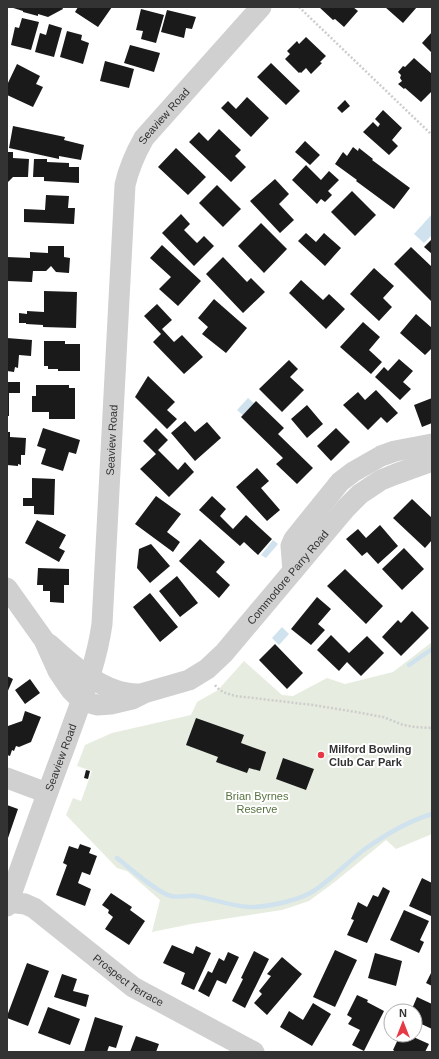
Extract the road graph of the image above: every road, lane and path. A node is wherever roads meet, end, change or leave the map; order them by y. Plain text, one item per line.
1 (261, 7) edge
2 (299, 7) edge
3 (432, 135) edge
4 (432, 444) edge
5 (432, 461) edge
6 (293, 571) junction
7 (7, 588) edge
8 (44, 640) junction
9 (89, 677) junction
10 (212, 681) dead end
11 (144, 693) junction
12 (81, 700) junction
13 (432, 728) edge
14 (7, 778) edge
15 (47, 793) junction
16 (7, 903) edge
17 (254, 1052) edge

1 - 9 street, Seaview Road
2 - 3 path
4 - 6 street
5 - 6 street, Commodore Parry Road
6 - 11 street, Commodore Parry Road
7 - 8 street
8 - 9 street, Commodore Parry Road
8 - 12 street
9 - 11 street, Commodore Parry Road
9 - 12 street, Seaview Road
10 - 13 path
11 - 12 street, Commodore Parry Road
12 - 15 street, Seaview Road
14 - 15 street
15 - 16 street, Seaview Road
16 - 17 street, Prospect Terrace

